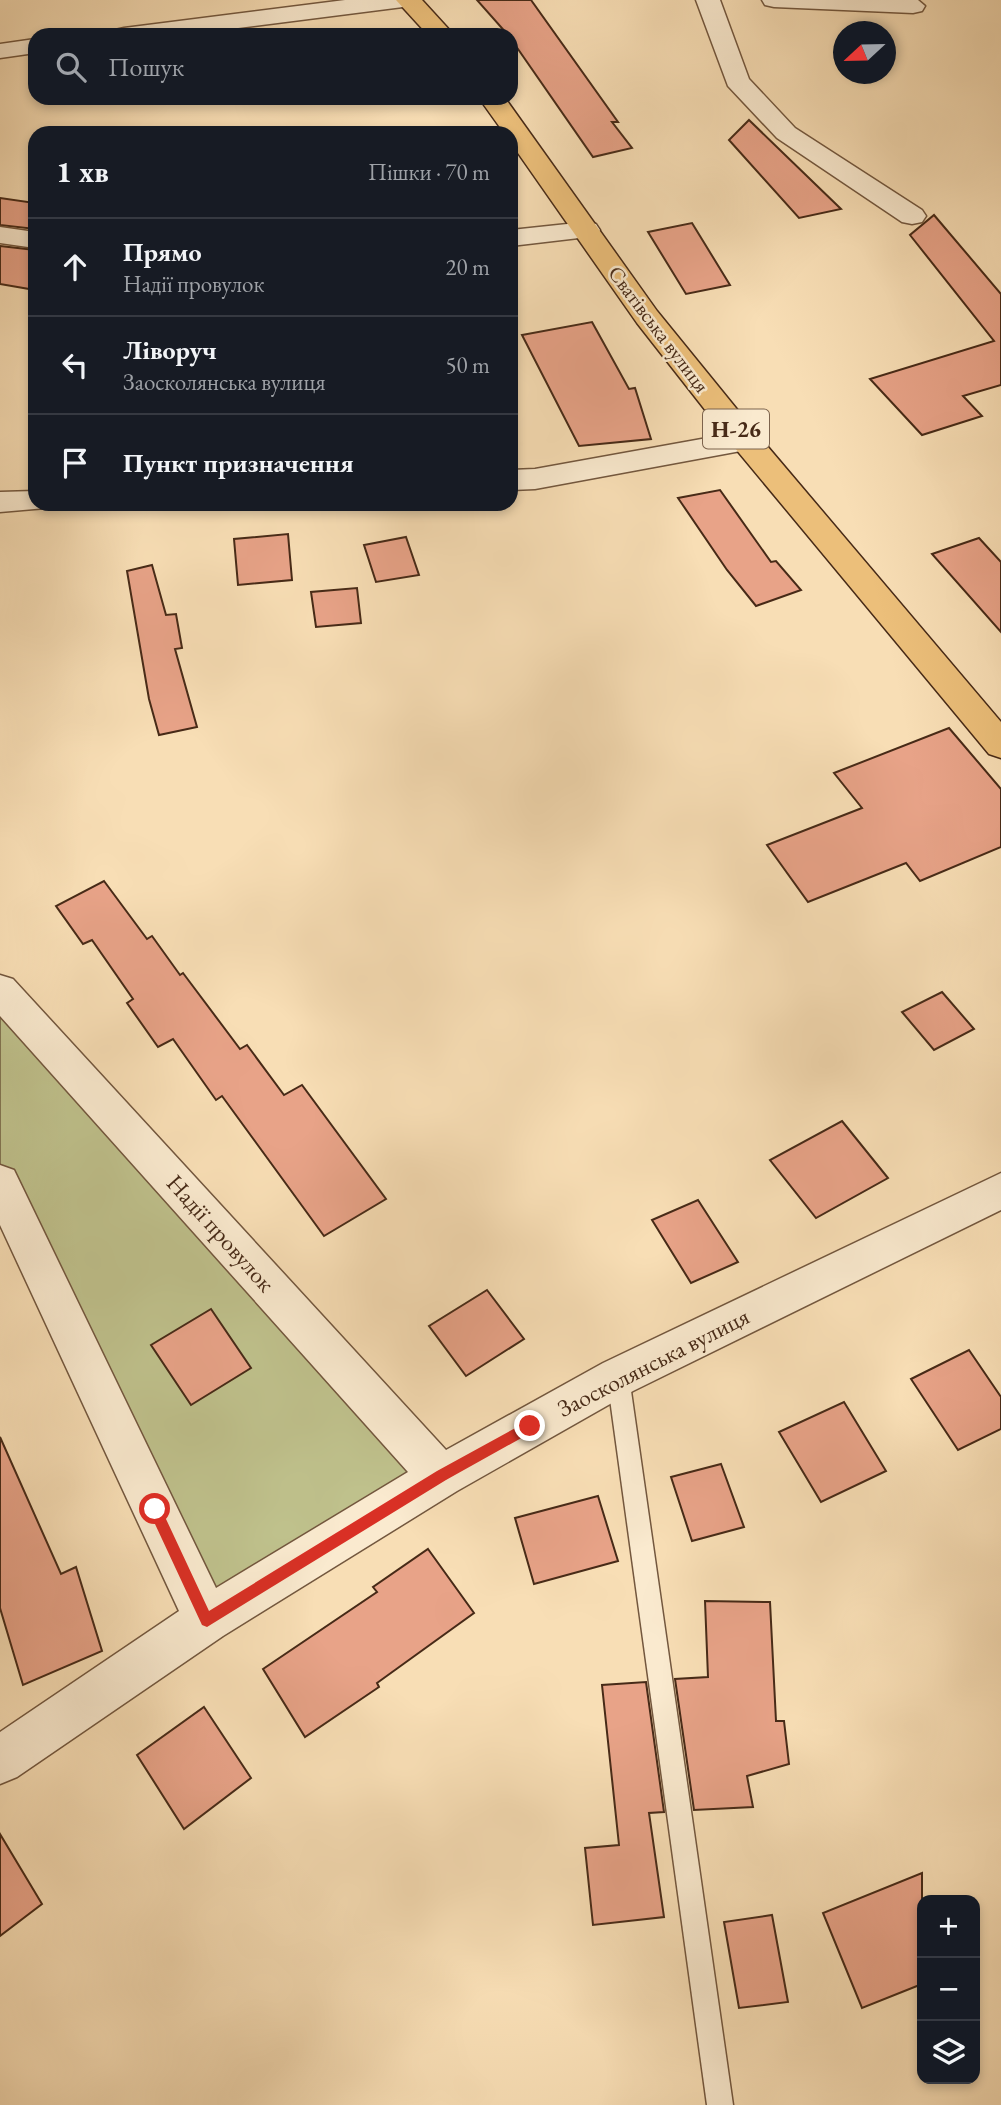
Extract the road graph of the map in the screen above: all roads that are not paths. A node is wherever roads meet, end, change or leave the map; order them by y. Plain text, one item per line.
1 (405, 0) edge
2 (708, 0) edge
3 (774, 0) edge
4 (913, 6) dead end
5 (180, 28) edge
6 (435, 28) edge
7 (28, 47) edge
8 (0, 51) edge
9 (497, 105) edge
10 (512, 126) edge
11 (518, 135) edge
12 (912, 216) dead end
13 (586, 230) junction
14 (0, 235) edge
15 (518, 237) edge
16 (28, 239) edge
17 (746, 441) junction
18 (518, 480) edge
19 (28, 501) edge
20 (0, 502) edge
21 (1001, 745) edge
22 (0, 990) edge
23 (0, 1182) edge
24 (1001, 1191) edge
25 (618, 1377) junction
26 (441, 1476) junction
27 (207, 1620) junction
28 (0, 1760) edge
29 (720, 2105) edge

1 - 5 street
1 - 6 main road
2 - 12 street
3 - 4 street
7 - 8 street
9 - 10 main road, Сватівська вулиця / Н-26
11 - 13 main road, Сватівська вулиця / Н-26
13 - 15 street
13 - 17 main road, Сватівська вулиця / Н-26
14 - 16 street
17 - 18 street
17 - 21 main road, Сватівська вулиця / Н-26
19 - 20 street
22 - 26 street, Надії провулок
23 - 27 street
24 - 25 street, Заосколянська вулиця
25 - 26 street, Заосколянська вулиця
25 - 29 lane
26 - 27 street, Заосколянська вулиця
27 - 28 street, Заосколянська вулиця

